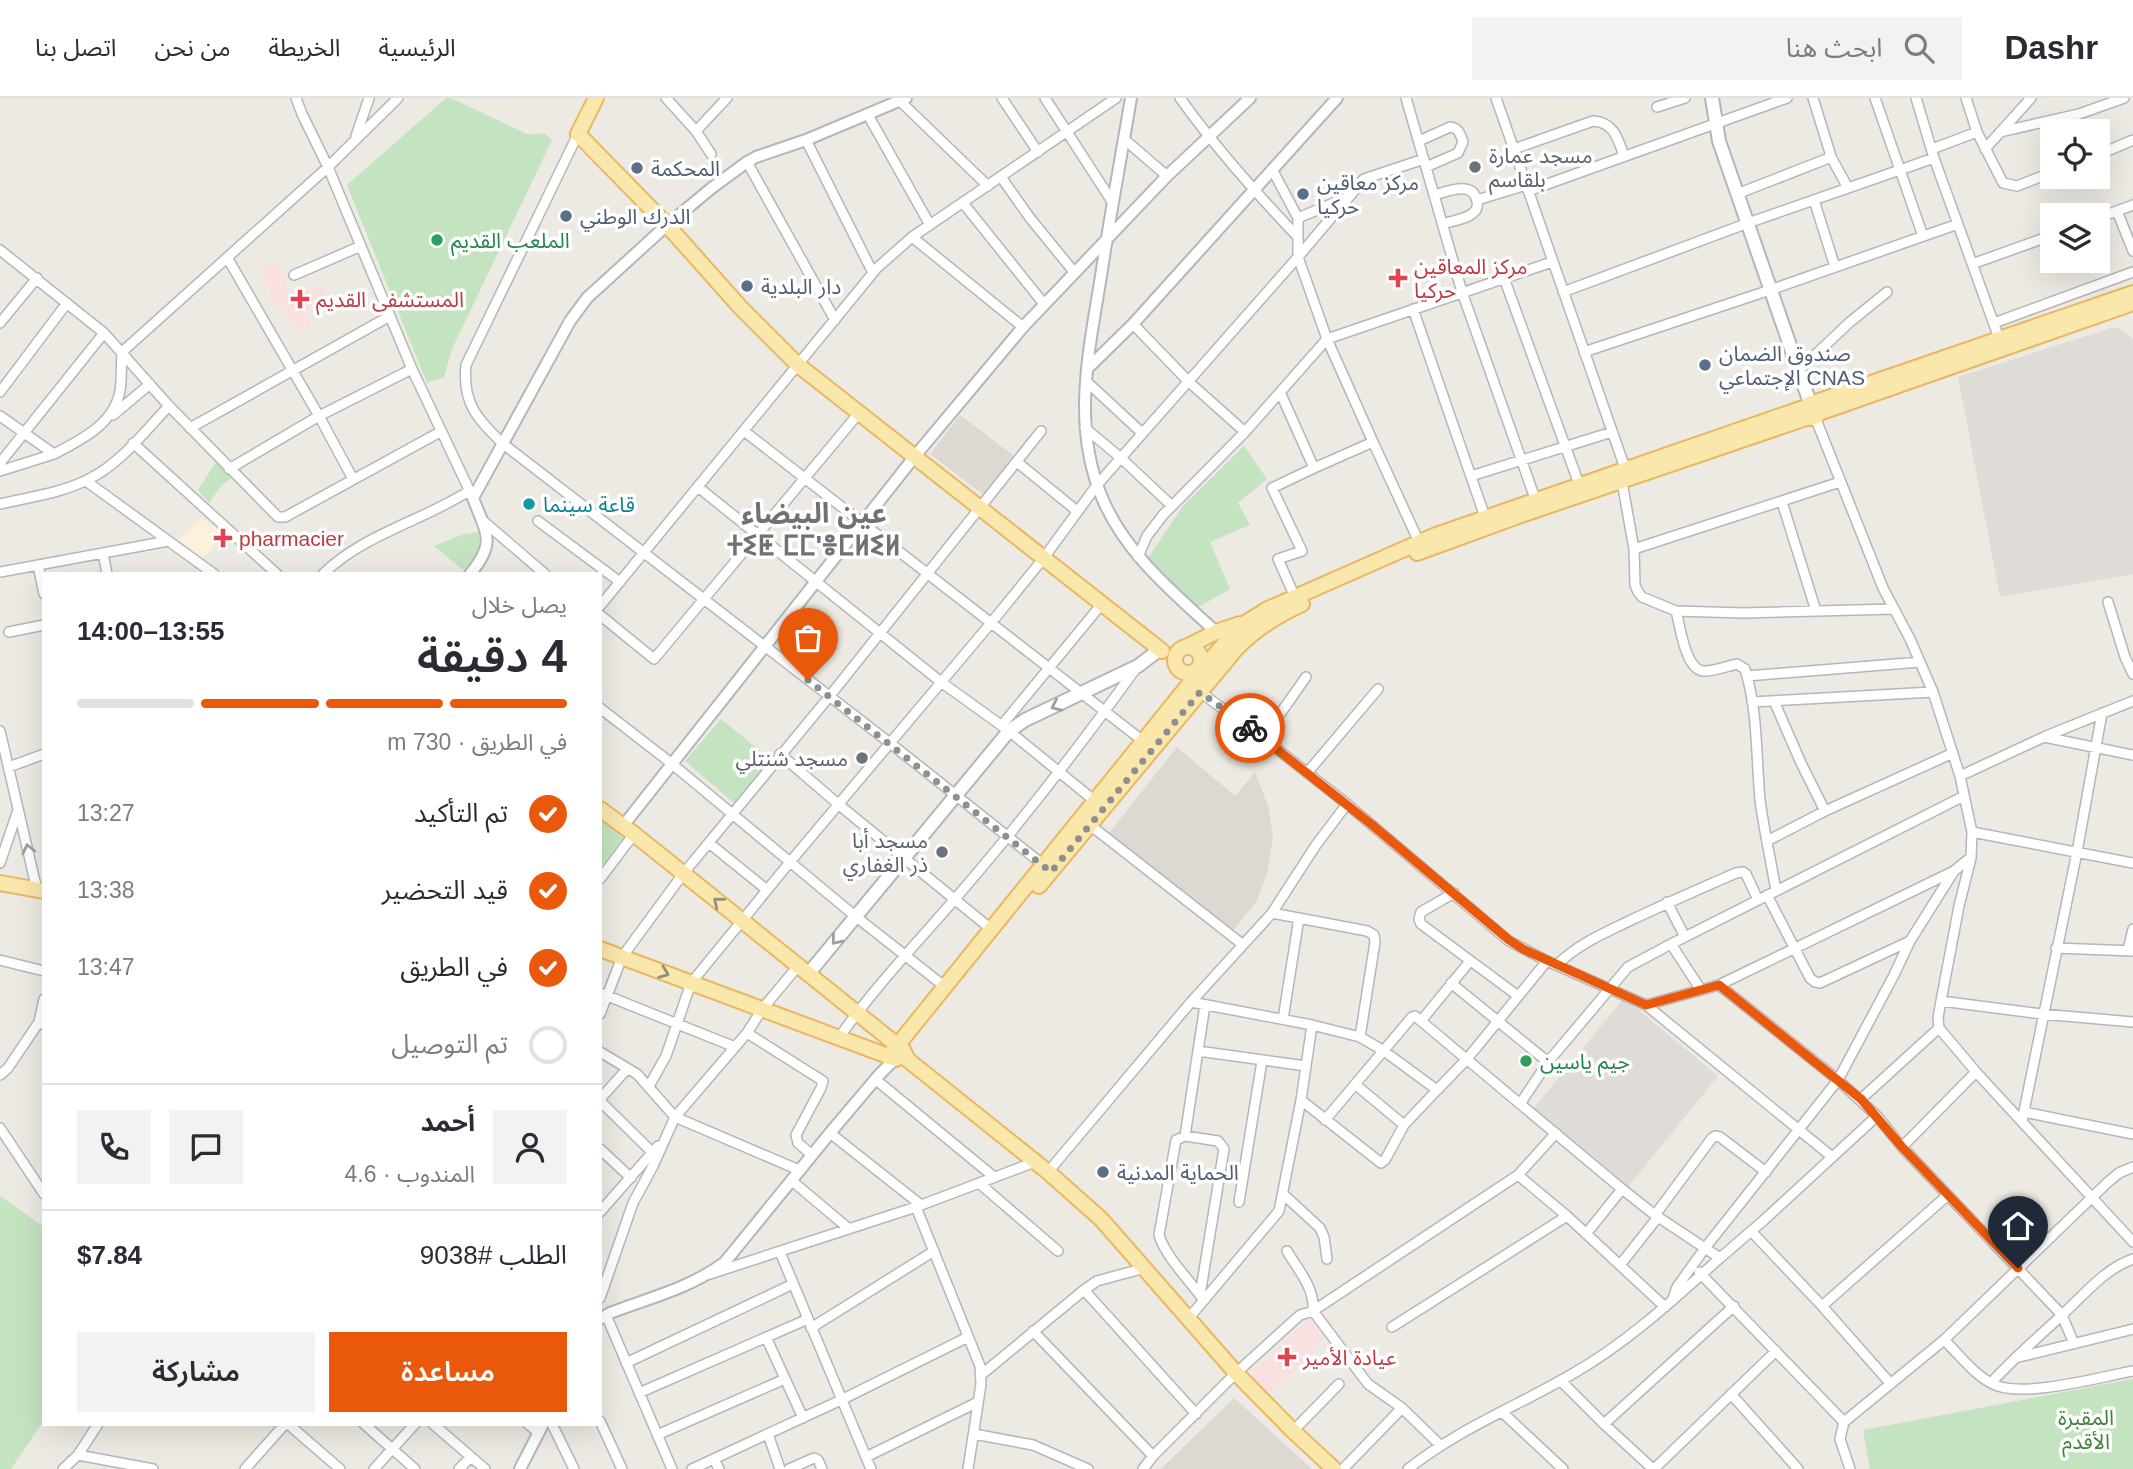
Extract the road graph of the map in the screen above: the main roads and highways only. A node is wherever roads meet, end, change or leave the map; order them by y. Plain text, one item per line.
1 (596, 98) edge
2 (1712, 98) edge
3 (2133, 293) edge
4 (2133, 303) edge
5 (2001, 344) junction
6 (1812, 410) junction
7 (1626, 476) junction
8 (1537, 504) junction
9 (1245, 623) junction
10 (1183, 648) junction
11 (1160, 651) junction
12 (1202, 666) junction
13 (1194, 683) junction
14 (602, 810) edge
15 (1047, 869) junction
16 (0, 883) edge
17 (40, 891) edge
18 (602, 950) edge
19 (803, 969) junction
20 (896, 1056) junction
21 (1334, 1469) edge

1 - 11 main road
2 - 6 main road
3 - 5 main road
4 - 5 main road
5 - 6 main road
6 - 7 main road
7 - 8 main road
7 - 8 main road
8 - 9 main road
8 - 13 main road
9 - 10 main road
9 - 12 main road
10 - 11 main road
10 - 12 main road
10 - 13 main road
11 - 13 main road
11 -> 19 main road
12 - 13 main road
13 - 15 main road
13 - 15 main road
19 -> 14 main road
15 - 20 main road
15 - 20 main road
16 - 17 main road
18 -> 20 main road
19 - 20 main road
20 - 21 main road

